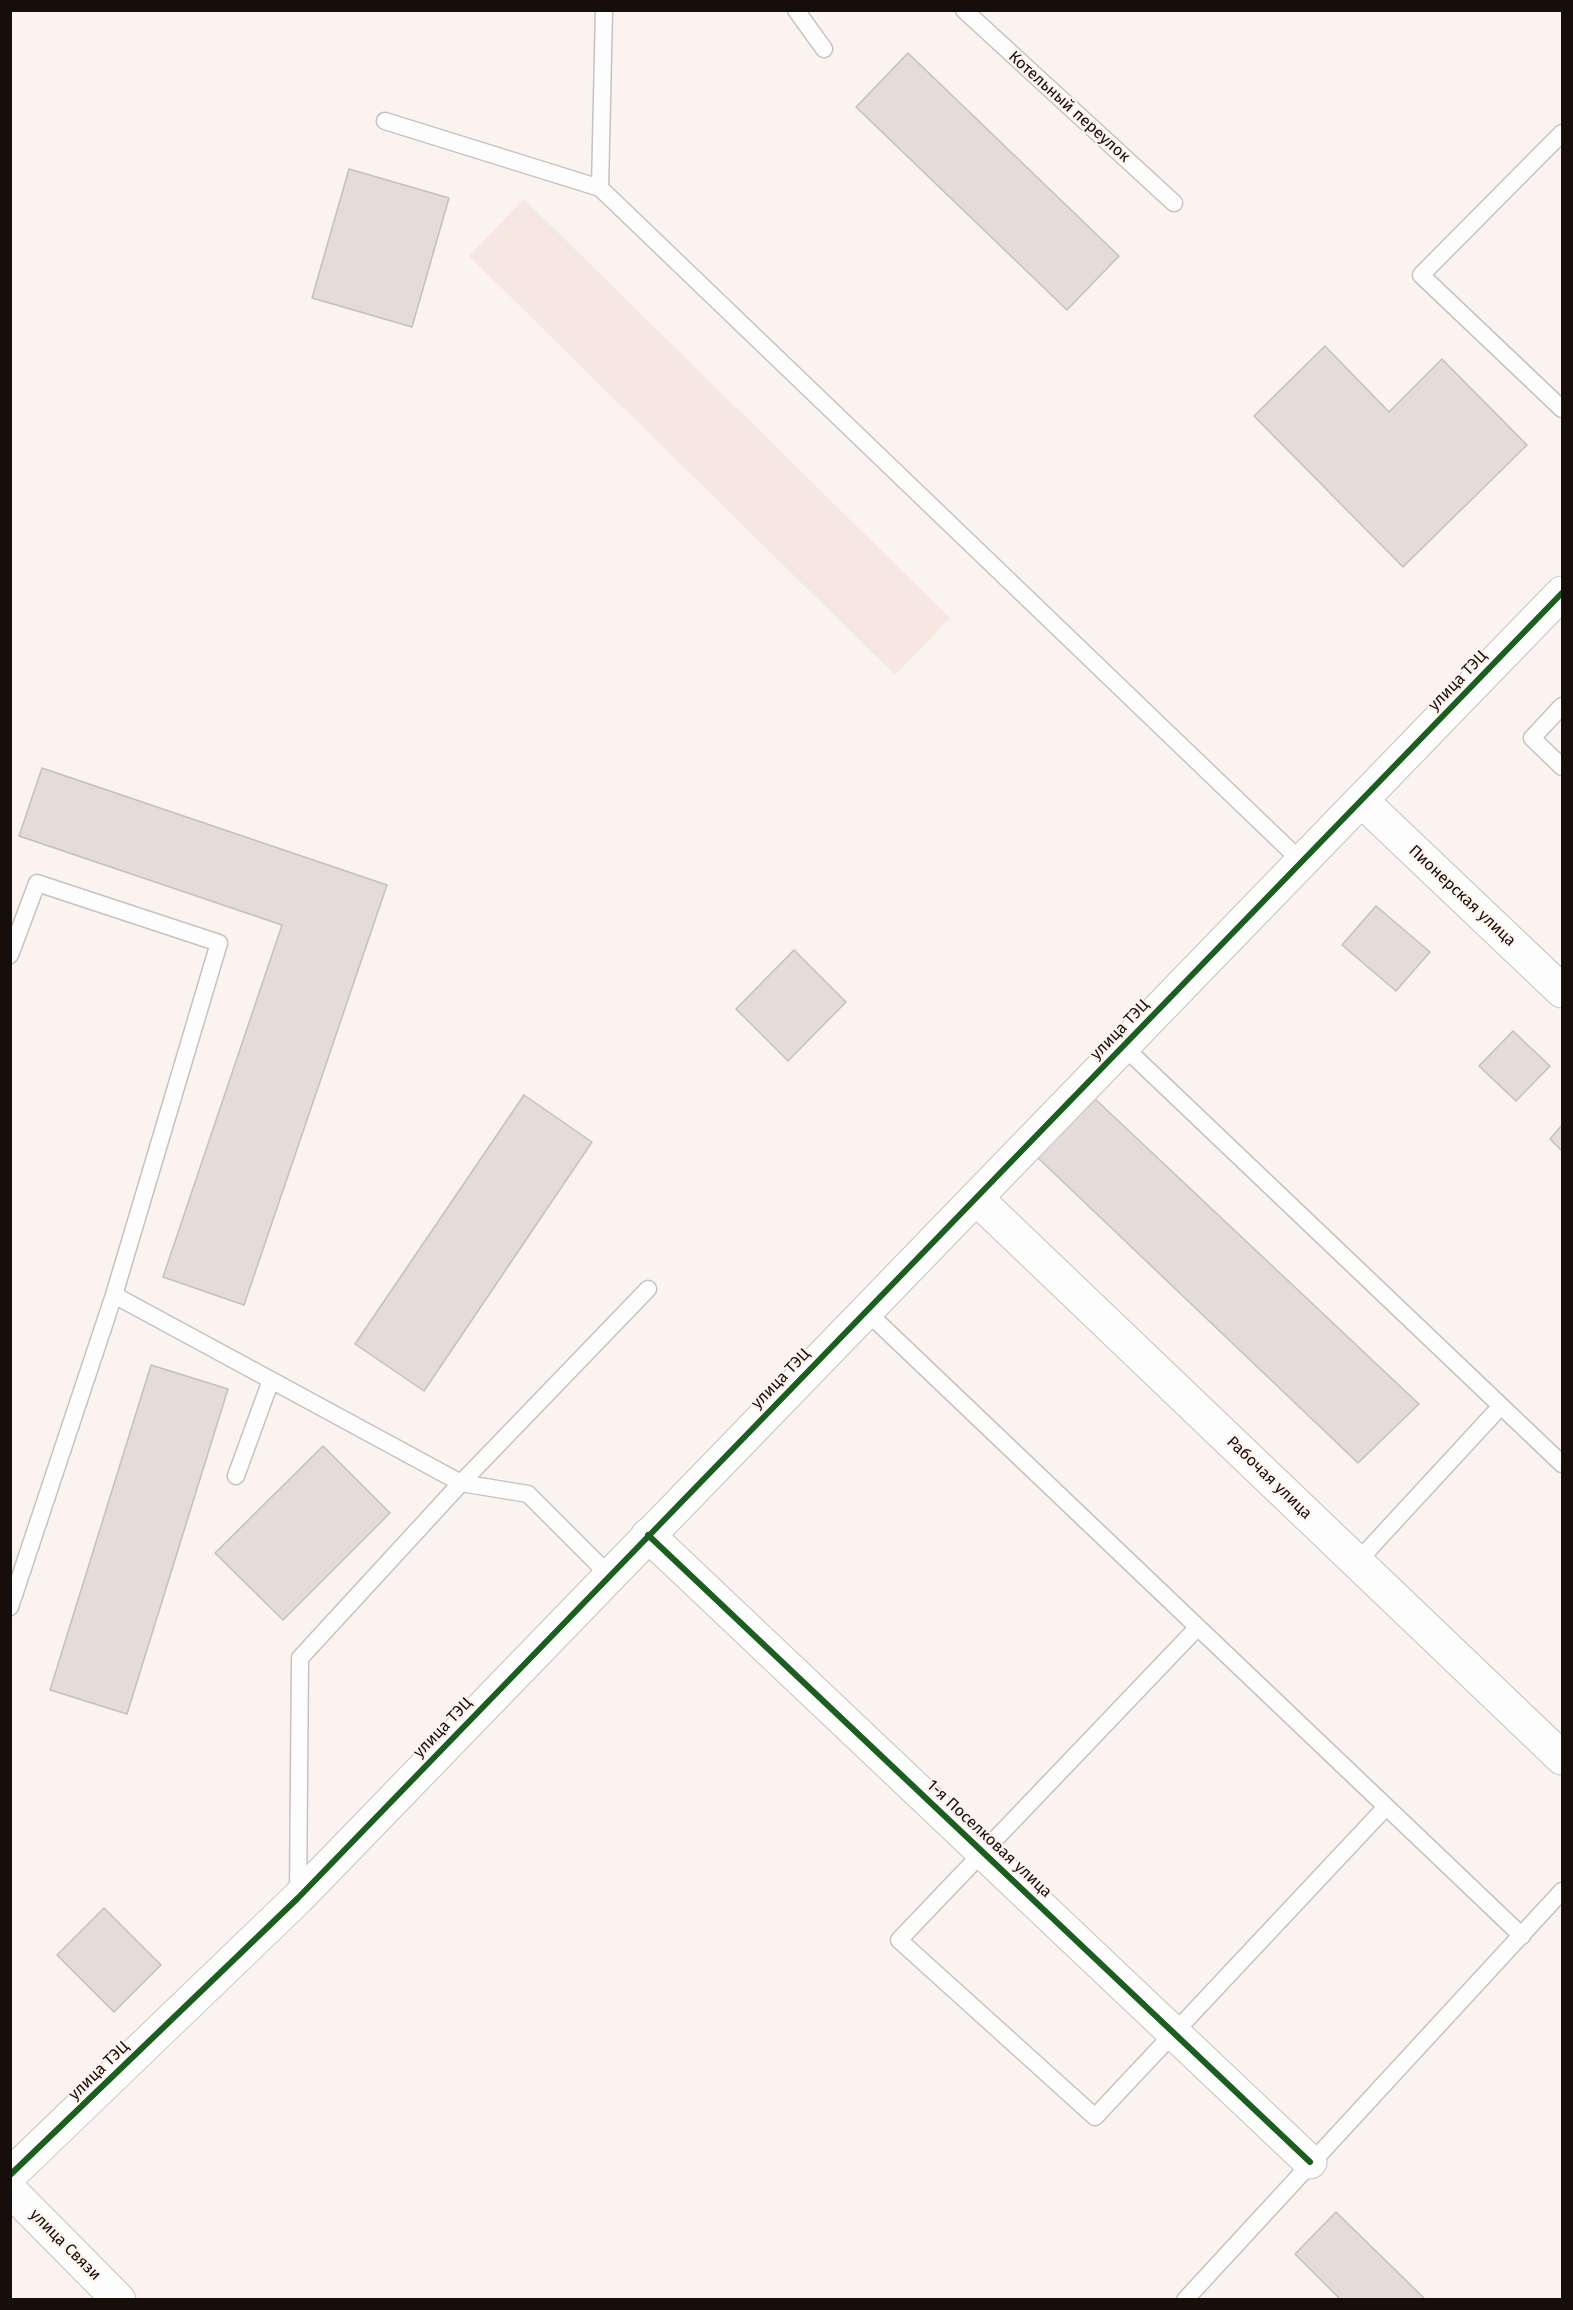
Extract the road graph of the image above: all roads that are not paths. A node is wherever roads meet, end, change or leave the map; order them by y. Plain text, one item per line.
1 (604, 10) edge
2 (796, 10) edge
3 (964, 10) edge
4 (824, 49) dead end
5 (384, 122) dead end
6 (1563, 133) edge
7 (600, 188) junction
8 (1174, 203) dead end
9 (1563, 410) edge
10 (1563, 592) edge
11 (1563, 706) edge
12 (1563, 766) edge
13 (1361, 800) junction
14 (1302, 862) junction
15 (10, 955) edge
16 (1563, 991) edge
17 (1123, 1046) junction
18 (976, 1198) junction
19 (648, 1289) dead end
20 (114, 1295) junction
21 (866, 1311) junction
22 (271, 1380) junction
23 (1502, 1406) junction
24 (1563, 1464) edge
25 (236, 1476) dead end
26 (461, 1483) junction
27 (648, 1535) junction
28 (1357, 1562) junction
29 (610, 1576) junction
30 (10, 1607) edge
31 (1198, 1627) junction
32 (1563, 1758) edge
33 (1386, 1807) junction
34 (982, 1852) junction
35 (1563, 1891) edge
36 (298, 1898) junction
37 (1521, 1936) junction
38 (1173, 2032) junction
39 (1310, 2162) junction
40 (10, 2175) edge
41 (10, 2190) edge
42 (119, 2300) edge
43 (1185, 2300) edge

1 - 7 lane
2 - 4 lane
3 - 8 lane, Котельный переулок
5 - 7 lane
6 - 9 lane
7 - 14 lane
10 - 13 street, улица ТЭЦ
11 - 12 lane
13 - 14 street, улица ТЭЦ
13 - 16 street, Пионерская улица
14 - 17 street, улица ТЭЦ
15 - 20 lane
17 - 18 street, улица ТЭЦ
17 - 23 lane
18 - 21 street, улица ТЭЦ
18 - 28 street, Рабочая улица
19 - 26 lane
20 - 22 lane
20 - 30 lane
21 - 27 street, улица ТЭЦ
21 - 31 lane
22 - 25 lane
22 - 26 lane
23 - 24 lane
23 - 28 lane
26 - 29 lane
26 - 36 lane
27 - 29 street, улица ТЭЦ
27 - 34 street, 1-я Поселковая улица
28 - 32 street, Рабочая улица
29 - 36 street, улица ТЭЦ
31 - 33 lane
31 - 34 lane
33 - 37 lane
33 - 38 lane
34 - 38 street, 1-я Поселковая улица
34 - 38 lane
35 - 37 lane
36 - 40 street, улица ТЭЦ
37 - 39 lane
38 - 39 street, 1-я Поселковая улица
39 - 43 lane
41 - 42 street, улица Связи

